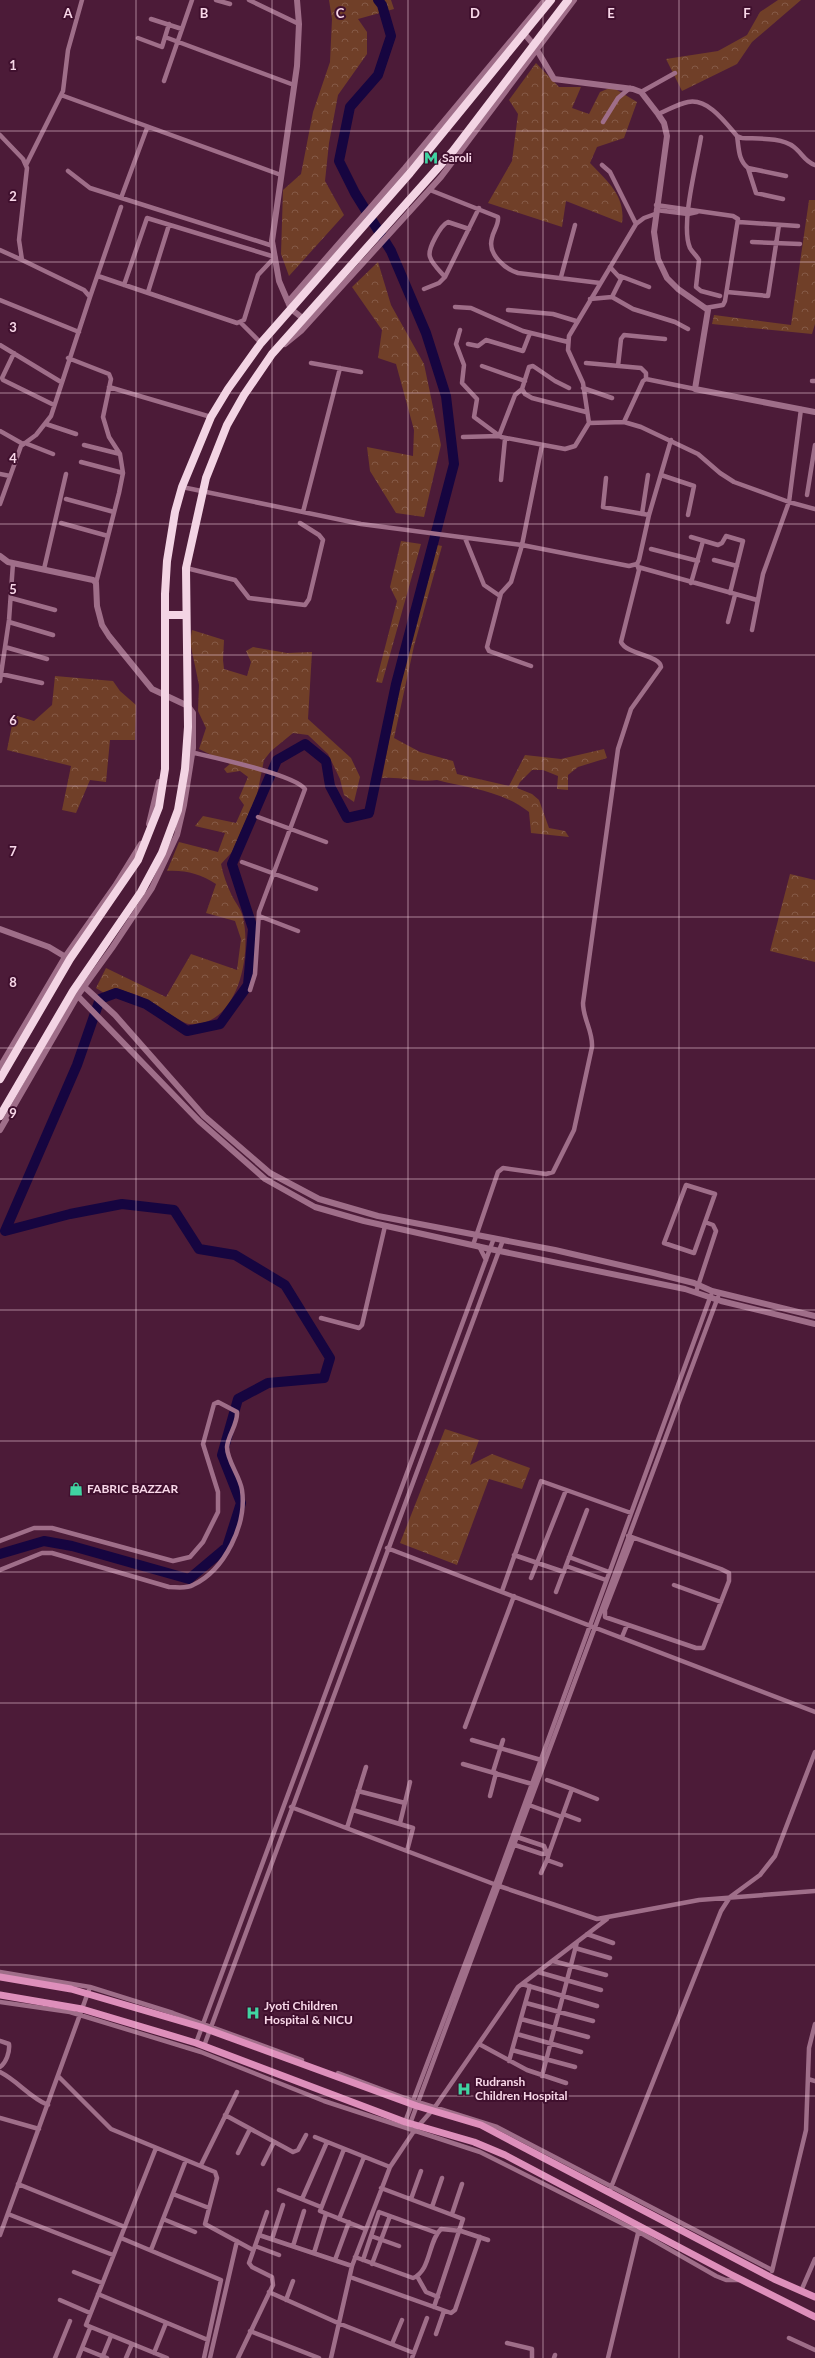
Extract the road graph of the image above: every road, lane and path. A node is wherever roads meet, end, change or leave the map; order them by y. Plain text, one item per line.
1 (82, 0) edge
2 (192, 0) edge
3 (216, 0) edge
4 (249, 0) edge
5 (297, 0) edge
6 (544, 0) edge
7 (551, 0) edge
8 (568, 0) edge
9 (574, 0) edge
10 (230, 4) dead end
11 (151, 19) dead end
12 (170, 24) junction
13 (299, 24) junction
14 (182, 29) junction
15 (523, 32) junction
16 (165, 37) junction
17 (138, 38) dead end
18 (178, 42) junction
19 (535, 48) junction
20 (675, 73) dead end
21 (164, 81) dead end
22 (294, 86) junction
23 (630, 88) junction
24 (643, 94) junction
25 (61, 95) junction
26 (658, 114) junction
27 (603, 122) dead end
28 (147, 128) junction
29 (0, 135) edge
30 (737, 136) junction
31 (701, 137) dead end
32 (25, 162) junction
33 (602, 165) dead end
34 (815, 166) edge
35 (748, 168) junction
36 (68, 171) dead end
37 (281, 175) junction
38 (786, 176) dead end
39 (430, 190) junction
40 (121, 198) junction
41 (783, 199) dead end
42 (121, 208) dead end
43 (481, 209) junction
44 (656, 210) junction
45 (688, 212) junction
46 (739, 222) junction
47 (392, 223) junction
48 (636, 224) junction
49 (778, 224) junction
50 (170, 225) junction
51 (575, 225) dead end
52 (798, 226) dead end
53 (469, 229) junction
54 (752, 242) dead end
55 (776, 244) junction
56 (800, 244) dead end
57 (273, 246) junction
58 (0, 250) edge
59 (274, 257) junction
60 (22, 260) junction
61 (610, 267) junction
62 (98, 276) junction
63 (620, 276) junction
64 (445, 277) junction
65 (561, 277) junction
66 (600, 283) junction
67 (124, 285) junction
68 (649, 287) dead end
69 (424, 289) dead end
70 (148, 292) junction
71 (727, 292) junction
72 (720, 296) dead end
73 (90, 297) junction
74 (612, 297) junction
75 (590, 299) junction
76 (0, 300) edge
77 (289, 305) junction
78 (456, 307) dead end
79 (705, 308) junction
80 (508, 310) dead end
81 (306, 320) junction
82 (576, 321) junction
83 (241, 323) junction
84 (688, 329) dead end
85 (460, 330) dead end
86 (79, 332) junction
87 (530, 333) junction
88 (665, 339) dead end
89 (568, 342) junction
90 (261, 343) junction
91 (468, 344) dead end
92 (0, 345) edge
93 (14, 353) junction
94 (68, 358) junction
95 (311, 362) dead end
96 (586, 363) dead end
97 (482, 366) dead end
98 (618, 366) junction
99 (340, 368) junction
100 (361, 372) dead end
101 (646, 379) junction
102 (525, 381) junction
103 (2, 382) edge
104 (61, 382) junction
105 (109, 387) junction
106 (569, 388) dead end
107 (583, 388) junction
108 (522, 389) junction
109 (695, 389) junction
110 (612, 398) dead end
111 (54, 405) junction
112 (801, 409) junction
113 (586, 412) junction
114 (815, 412) edge
115 (211, 417) junction
116 (624, 422) junction
117 (589, 423) junction
118 (46, 424) junction
119 (0, 431) edge
120 (76, 434) dead end
121 (499, 436) junction
122 (463, 437) dead end
123 (506, 438) junction
124 (671, 440) junction
125 (24, 443) junction
126 (84, 445) dead end
127 (542, 445) junction
128 (815, 445) edge
129 (53, 454) dead end
130 (120, 454) junction
131 (81, 462) dead end
132 (122, 473) junction
133 (0, 474) edge
134 (66, 474) dead end
135 (648, 475) dead end
136 (661, 475) junction
137 (10, 476) junction
138 (606, 478) dead end
139 (501, 480) dead end
140 (182, 487) junction
141 (202, 493) junction
142 (807, 495) dead end
143 (66, 499) dead end
144 (789, 502) junction
145 (0, 503) edge
146 (815, 509) edge
147 (114, 512) junction
148 (303, 512) junction
149 (642, 514) junction
150 (649, 515) junction
151 (688, 516) dead end
152 (61, 523) dead end
153 (300, 523) dead end
154 (108, 536) junction
155 (690, 537) dead end
156 (465, 538) junction
157 (703, 541) junction
158 (522, 545) junction
159 (651, 549) dead end
160 (0, 556) edge
161 (714, 560) dead end
162 (698, 561) junction
163 (13, 563) junction
164 (638, 565) junction
165 (737, 566) junction
166 (186, 568) junction
167 (44, 569) junction
168 (96, 583) junction
169 (692, 583) junction
170 (732, 594) junction
171 (500, 596) junction
172 (11, 598) junction
173 (757, 600) junction
174 (55, 610) dead end
175 (165, 615) junction
176 (186, 615) junction
177 (9, 622) junction
178 (728, 622) dead end
179 (752, 630) dead end
180 (53, 635) dead end
181 (5, 647) junction
182 (47, 659) dead end
183 (531, 666) dead end
184 (1, 674) junction
185 (0, 681) edge
186 (42, 683) dead end
187 (164, 696) junction
188 (188, 706) junction
189 (190, 752) junction
190 (258, 817) dead end
191 (290, 829) junction
192 (326, 842) dead end
193 (242, 862) dead end
194 (274, 874) junction
195 (316, 889) dead end
196 (259, 916) junction
197 (0, 929) edge
198 (298, 931) dead end
199 (68, 958) junction
200 (82, 984) junction
201 (250, 990) dead end
202 (78, 995) junction
203 (0, 1067) edge
204 (0, 1079) edge
205 (0, 1116) edge
206 (0, 1130) edge
207 (319, 1199) junction
208 (315, 1207) junction
209 (705, 1222) junction
210 (385, 1226) junction
211 (476, 1235) junction
212 (494, 1238) junction
213 (503, 1240) junction
214 (476, 1246) junction
215 (490, 1249) junction
216 (498, 1251) junction
217 (486, 1260) junction
218 (698, 1285) junction
219 (696, 1292) junction
220 (719, 1293) junction
221 (711, 1295) junction
222 (717, 1300) junction
223 (815, 1316) edge
224 (321, 1318) dead end
225 (815, 1324) edge
226 (566, 1490) junction
227 (587, 1510) dead end
228 (631, 1513) junction
229 (623, 1534) junction
230 (631, 1537) junction
231 (0, 1541) edge
232 (382, 1546) junction
233 (388, 1548) junction
234 (514, 1555) junction
235 (569, 1557) junction
236 (537, 1563) junction
237 (566, 1566) junction
238 (0, 1570) edge
239 (564, 1572) junction
240 (609, 1572) junction
241 (532, 1578) dead end
242 (606, 1580) junction
243 (674, 1585) dead end
244 (502, 1591) junction
245 (556, 1592) dead end
246 (514, 1596) junction
247 (721, 1602) junction
248 (593, 1625) junction
249 (627, 1625) junction
250 (622, 1636) junction
251 (815, 1712) edge
252 (465, 1727) dead end
253 (472, 1740) dead end
254 (503, 1740) dead end
255 (500, 1748) junction
256 (815, 1752) edge
257 (541, 1760) junction
258 (463, 1764) dead end
259 (366, 1767) dead end
260 (495, 1773) junction
261 (547, 1780) dead end
262 (410, 1782) dead end
263 (532, 1784) junction
264 (572, 1789) junction
265 (358, 1792) junction
266 (490, 1796) dead end
267 (597, 1799) dead end
268 (405, 1803) junction
269 (285, 1805) junction
270 (529, 1805) junction
271 (292, 1808) junction
272 (352, 1810) junction
273 (563, 1815) junction
274 (579, 1820) dead end
275 (400, 1823) junction
276 (347, 1828) junction
277 (517, 1837) junction
278 (514, 1845) junction
279 (407, 1851) junction
280 (548, 1853) junction
281 (547, 1860) junction
282 (561, 1865) dead end
283 (541, 1873) dead end
284 (497, 1886) junction
285 (815, 1891) edge
286 (730, 1897) junction
287 (609, 1917) junction
288 (587, 1934) junction
289 (577, 1942) junction
290 (613, 1943) dead end
291 (575, 1948) junction
292 (610, 1958) dead end
293 (553, 1961) junction
294 (571, 1965) junction
295 (0, 1972) edge
296 (538, 1972) junction
297 (606, 1975) dead end
298 (0, 1977) edge
299 (567, 1980) junction
300 (522, 1984) junction
301 (530, 1986) junction
302 (89, 1990) junction
303 (601, 1990) dead end
304 (0, 1995) edge
305 (563, 1996) junction
306 (0, 2002) edge
307 (526, 2003) junction
308 (597, 2006) dead end
309 (81, 2012) junction
310 (558, 2013) junction
311 (521, 2018) junction
312 (593, 2021) dead end
313 (815, 2024) edge
314 (202, 2025) junction
315 (210, 2028) junction
316 (554, 2028) junction
317 (517, 2034) junction
318 (588, 2037) dead end
319 (0, 2040) edge
320 (196, 2043) junction
321 (479, 2044) junction
322 (550, 2044) junction
323 (204, 2046) junction
324 (512, 2050) junction
325 (581, 2052) dead end
326 (546, 2059) junction
327 (509, 2061) junction
328 (0, 2067) edge
329 (575, 2067) dead end
330 (0, 2072) edge
331 (58, 2076) junction
332 (542, 2076) junction
333 (808, 2079) junction
334 (815, 2081) edge
335 (566, 2083) dead end
336 (237, 2092) dead end
337 (415, 2103) junction
338 (48, 2104) junction
339 (433, 2109) junction
340 (225, 2116) junction
341 (0, 2118) edge
342 (411, 2126) junction
343 (250, 2128) junction
344 (39, 2129) junction
345 (306, 2135) dead end
346 (315, 2138) dead end
347 (274, 2142) junction
348 (327, 2142) junction
349 (156, 2148) junction
350 (344, 2149) junction
351 (238, 2153) dead end
352 (364, 2157) junction
353 (186, 2160) junction
354 (263, 2164) dead end
355 (200, 2165) junction
356 (390, 2167) junction
357 (421, 2171) dead end
358 (442, 2178) dead end
359 (18, 2184) junction
360 (462, 2184) dead end
361 (381, 2188) junction
362 (279, 2190) dead end
363 (610, 2190) junction
364 (173, 2194) junction
365 (302, 2199) junction
366 (411, 2199) junction
367 (283, 2204) dead end
368 (321, 2207) junction
369 (432, 2207) junction
370 (209, 2208) junction
371 (304, 2211) dead end
372 (267, 2212) dead end
373 (8, 2214) junction
374 (326, 2214) junction
375 (452, 2214) junction
376 (390, 2216) junction
377 (339, 2219) junction
378 (163, 2220) junction
379 (348, 2222) junction
380 (125, 2227) junction
381 (365, 2228) junction
382 (639, 2229) junction
383 (461, 2231) junction
384 (194, 2232) dead end
385 (437, 2233) junction
386 (0, 2235) edge
387 (259, 2235) junction
388 (371, 2236) junction
389 (480, 2237) junction
390 (121, 2238) junction
391 (272, 2239) junction
392 (381, 2239) junction
393 (488, 2240) dead end
394 (237, 2241) junction
395 (293, 2246) junction
396 (399, 2246) dead end
397 (254, 2248) junction
398 (151, 2250) junction
399 (314, 2253) junction
400 (113, 2255) junction
401 (279, 2255) dead end
402 (355, 2257) junction
403 (815, 2259) edge
404 (336, 2260) junction
405 (363, 2260) junction
406 (372, 2264) junction
407 (352, 2266) junction
408 (74, 2272) dead end
409 (771, 2273) junction
410 (418, 2276) junction
411 (350, 2277) junction
412 (293, 2281) dead end
413 (102, 2283) junction
414 (801, 2291) junction
415 (269, 2292) junction
416 (98, 2294) junction
417 (438, 2297) junction
418 (815, 2297) edge
419 (60, 2300) dead end
420 (286, 2300) junction
421 (434, 2307) junction
422 (444, 2311) junction
423 (90, 2312) junction
424 (815, 2317) edge
425 (428, 2318) dead end
426 (402, 2320) dead end
427 (70, 2321) dead end
428 (166, 2322) junction
429 (338, 2323) junction
430 (90, 2328) junction
431 (250, 2330) junction
432 (436, 2334) dead end
433 (111, 2336) junction
434 (789, 2338) dead end
435 (208, 2340) junction
436 (507, 2343) dead end
437 (132, 2344) junction
438 (392, 2344) junction
439 (82, 2348) junction
440 (815, 2350) edge
441 (153, 2353) junction
442 (413, 2355) edge
443 (104, 2357) edge
444 (55, 2358) edge
445 (78, 2358) edge
446 (126, 2358) edge
447 (150, 2358) edge
448 (167, 2358) edge
449 (204, 2358) edge
450 (210, 2358) edge
451 (238, 2358) edge
452 (319, 2358) edge
453 (331, 2358) edge
454 (532, 2358) edge
455 (608, 2358) edge

1 - 25 street
2 - 14 street
3 - 10 street
4 - 13 street
5 - 13 street
6 - 15 street
7 - 15 highway
8 - 19 highway
9 - 19 street
11 - 12 street
12 - 14 street
12 - 16 street
13 - 22 street
14 - 18 street
15 - 19 street
15 - 77 highway
16 - 17 street
16 - 18 street
18 - 21 street
18 - 22 street
19 - 23 street
19 - 39 street
19 - 47 highway
20 - 24 street
22 - 37 street
23 - 24 street
23 - 27 street
24 - 26 street
25 - 28 street
25 - 32 street
26 - 30 street
26 - 44 street
28 - 37 street
28 - 40 street
29 - 32 street
30 - 34 street
30 - 35 street
31 - 45 street
32 - 60 street
33 - 48 street
35 - 38 street
35 - 41 street
36 - 40 street
37 - 57 street
39 - 43 street
39 - 47 street
40 - 57 street
42 - 62 street
43 - 53 street
43 - 65 street
44 - 45 street
44 - 48 street
44 - 79 street
45 - 46 street
45 - 72 street
46 - 49 street
46 - 71 street
47 - 81 highway
48 - 61 street
49 - 52 street
49 - 55 street
50 - 59 street
50 - 67 street
50 - 70 street
51 - 65 street
53 - 64 street
53 - 64 street
54 - 55 street
55 - 56 street
55 - 71 street
57 - 59 street
58 - 60 street
59 - 77 street
59 - 83 street
60 - 73 street
61 - 63 street
61 - 66 street
62 - 67 street
62 - 73 street
63 - 68 street
63 - 74 street
64 - 69 street
65 - 66 street
66 - 75 street
67 - 70 street
70 - 83 street
71 - 79 street
73 - 86 street
74 - 75 street
74 - 84 street
75 - 82 street
76 - 86 street
77 - 81 street
77 - 90 highway
78 - 87 street
79 - 109 street
80 - 82 street
81 - 141 highway
82 - 89 street
83 - 90 street
85 - 121 street
86 - 94 street
87 - 89 street
87 - 91 street
88 - 98 street
89 - 107 street
90 - 115 highway
92 - 93 street
93 - 103 street
93 - 104 street
94 - 104 street
94 - 105 street
95 - 99 street
96 - 98 street
97 - 102 street
98 - 101 street
99 - 100 street
99 - 148 street
101 - 109 street
101 - 116 street
102 - 106 street
102 - 108 street
103 - 111 street
104 - 111 street
105 - 115 street
105 - 130 street
107 - 110 street
107 - 113 street
108 - 113 street
108 - 121 street
109 - 112 street
111 - 118 street
112 - 114 street
112 - 144 street
113 - 117 street
115 - 140 highway
116 - 117 street
116 - 124 street
117 - 127 street
118 - 120 street
118 - 125 street
119 - 125 street
121 - 122 street
121 - 123 street
123 - 127 street
123 - 139 street
124 - 136 street
124 - 144 street
125 - 129 street
125 - 137 street
126 - 130 street
127 - 158 street
128 - 142 street
130 - 132 street
131 - 132 street
132 - 147 street
133 - 137 street
134 - 167 street
135 - 149 street
136 - 150 street
136 - 151 street
137 - 145 street
138 - 149 street
140 - 141 street
140 - 175 highway
141 - 148 street
141 - 166 highway
143 - 147 street
144 - 146 street
144 - 173 street
147 - 154 street
148 - 156 street
149 - 150 street
150 - 164 street
152 - 154 street
153 - 166 street
154 - 168 street
155 - 157 street
156 - 158 street
156 - 171 street
157 - 162 street
157 - 165 street
158 - 164 street
158 - 171 street
159 - 162 street
160 - 163 street
161 - 165 street
162 - 169 street
163 - 167 street
163 - 172 street
164 - 169 street
164 - 211 street
165 - 170 street
166 - 176 highway
167 - 168 street
168 - 187 street
169 - 170 street
170 - 173 street
170 - 178 street
171 - 183 street
172 - 174 street
172 - 177 street
173 - 179 street
175 - 176 highway
175 - 187 highway
176 - 188 highway
177 - 180 street
177 - 181 street
181 - 182 street
181 - 184 street
184 - 185 street
184 - 186 street
187 - 188 street
187 - 199 highway
188 - 189 highway
189 - 191 street
189 - 200 highway
190 - 191 street
191 - 192 street
191 - 194 street
193 - 194 street
194 - 195 street
194 - 196 street
196 - 198 street
196 - 201 street
197 - 199 street
199 - 203 street
199 - 204 highway
200 - 202 highway
200 - 207 street
202 - 205 highway
202 - 206 street
202 - 208 street
207 - 208 street
207 - 211 street
208 - 210 street
209 - 209 street
209 - 218 street
210 - 214 street
210 - 224 street
211 - 212 street
211 - 214 street
212 - 213 street
212 - 215 street
213 - 216 street
213 - 218 street
214 - 215 street
214 - 217 street
215 - 216 street
215 - 217 street
216 - 219 street
216 - 233 street
217 - 232 street
218 - 219 street
218 - 221 street
219 - 221 street
220 - 221 street
220 - 222 street
220 - 223 street
221 - 222 street
221 - 228 street
222 - 225 street
222 - 230 street
226 - 228 street
226 - 234 street
226 - 236 street
227 - 235 street
228 - 229 street
229 - 230 street
229 - 240 street
230 - 247 street
230 - 248 street
230 - 249 street
231 - 238 street
232 - 233 street
232 - 269 street
233 - 244 street
233 - 271 street
234 - 236 street
234 - 244 street
235 - 237 street
235 - 240 street
236 - 239 street
236 - 241 street
237 - 239 street
237 - 242 street
239 - 245 street
240 - 242 street
242 - 248 street
243 - 247 street
244 - 246 street
246 - 248 street
246 - 252 street
247 - 249 street
248 - 250 street
248 - 257 street
248 - 270 street
249 - 250 street
250 - 251 street
253 - 255 street
254 - 255 street
255 - 257 street
255 - 260 street
256 - 286 street
257 - 263 street
258 - 260 street
259 - 265 street
260 - 263 street
260 - 266 street
261 - 264 street
262 - 268 street
263 - 284 street
264 - 267 street
264 - 273 street
265 - 268 street
265 - 272 street
268 - 275 street
269 - 271 street
269 - 314 street
270 - 273 street
270 - 277 street
271 - 276 street
271 - 315 street
272 - 275 street
272 - 276 street
273 - 274 street
273 - 280 street
275 - 279 street
276 - 279 street
277 - 278 street
277 - 280 street
278 - 280 street
278 - 284 street
279 - 284 street
280 - 281 street
281 - 282 street
281 - 283 street
284 - 287 street
284 - 337 street
285 - 286 street
286 - 287 street
286 - 363 street
287 - 288 street
288 - 289 street
288 - 290 street
289 - 291 street
289 - 293 street
291 - 292 street
291 - 294 street
293 - 294 street
293 - 296 street
294 - 297 street
294 - 299 street
295 - 302 street
296 - 299 street
296 - 300 street
298 - 302 main road
299 - 303 street
299 - 305 street
300 - 301 street
300 - 321 street
301 - 305 street
301 - 307 street
302 - 309 street
302 - 314 main road
304 - 309 main road
305 - 308 street
305 - 310 street
306 - 309 street
307 - 310 street
307 - 311 street
309 - 320 main road
309 - 331 street
309 - 342 street
310 - 312 street
310 - 316 street
311 - 316 street
311 - 317 street
313 - 333 street
314 - 315 main road
314 - 320 street
315 - 323 street
315 - 337 main road
316 - 318 street
316 - 322 street
317 - 322 street
317 - 324 street
319 - 328 street
320 - 323 main road
321 - 327 street
321 - 339 street
322 - 325 street
322 - 326 street
323 - 342 main road
324 - 326 street
324 - 327 street
326 - 329 street
326 - 332 street
327 - 332 street
330 - 338 street
331 - 338 street
331 - 349 street
332 - 335 street
333 - 334 street
333 - 409 street
336 - 340 street
337 - 339 main road
337 - 342 street
338 - 344 street
339 - 342 street
339 - 363 main road
340 - 343 street
340 - 355 street
341 - 344 street
342 - 356 street
342 - 382 main road
343 - 347 street
343 - 351 street
344 - 359 street
345 - 347 street
346 - 348 street
347 - 354 street
348 - 350 street
348 - 365 street
349 - 353 street
349 - 380 street
350 - 352 street
350 - 368 street
352 - 356 street
352 - 377 street
353 - 355 street
353 - 364 street
355 - 370 street
356 - 361 street
357 - 366 street
358 - 369 street
359 - 373 street
359 - 380 street
360 - 375 street
361 - 366 street
361 - 381 street
362 - 365 street
363 - 409 main road
364 - 370 street
364 - 378 street
365 - 368 street
366 - 369 street
367 - 391 street
368 - 374 street
369 - 375 street
370 - 394 street
371 - 395 street
372 - 387 street
373 - 386 street
373 - 400 street
374 - 377 street
374 - 399 street
375 - 383 street
376 - 385 street
376 - 388 street
376 - 392 street
377 - 379 street
378 - 384 street
378 - 398 street
379 - 381 street
379 - 404 street
380 - 390 street
381 - 402 street
382 - 424 main road
382 - 455 street
383 - 385 street
383 - 389 street
383 - 417 street
385 - 410 street
387 - 391 street
387 - 397 street
388 - 392 street
388 - 405 street
389 - 393 street
389 - 422 street
390 - 398 street
390 - 400 street
391 - 395 street
392 - 396 street
392 - 406 street
394 - 397 street
394 - 450 street
395 - 399 street
397 - 401 street
397 - 415 street
398 - 435 street
399 - 404 street
400 - 413 street
402 - 405 street
402 - 407 street
403 - 414 street
404 - 407 street
405 - 406 street
406 - 410 street
407 - 411 street
408 - 413 street
409 - 414 main road
410 - 417 street
411 - 421 street
411 - 429 street
412 - 420 street
413 - 416 street
414 - 418 main road
415 - 420 street
415 - 431 street
416 - 423 street
416 - 428 street
417 - 421 street
419 - 423 street
420 - 429 street
421 - 422 street
422 - 432 street
423 - 430 street
425 - 442 street
426 - 438 street
427 - 444 street
428 - 435 street
428 - 441 street
429 - 438 street
429 - 453 street
430 - 433 street
430 - 439 street
431 - 451 street
431 - 452 street
433 - 437 street
433 - 443 street
434 - 440 street
435 - 449 street
436 - 454 street
437 - 441 street
437 - 446 street
438 - 442 street
439 - 443 street
439 - 445 street
441 - 447 street
441 - 448 street

